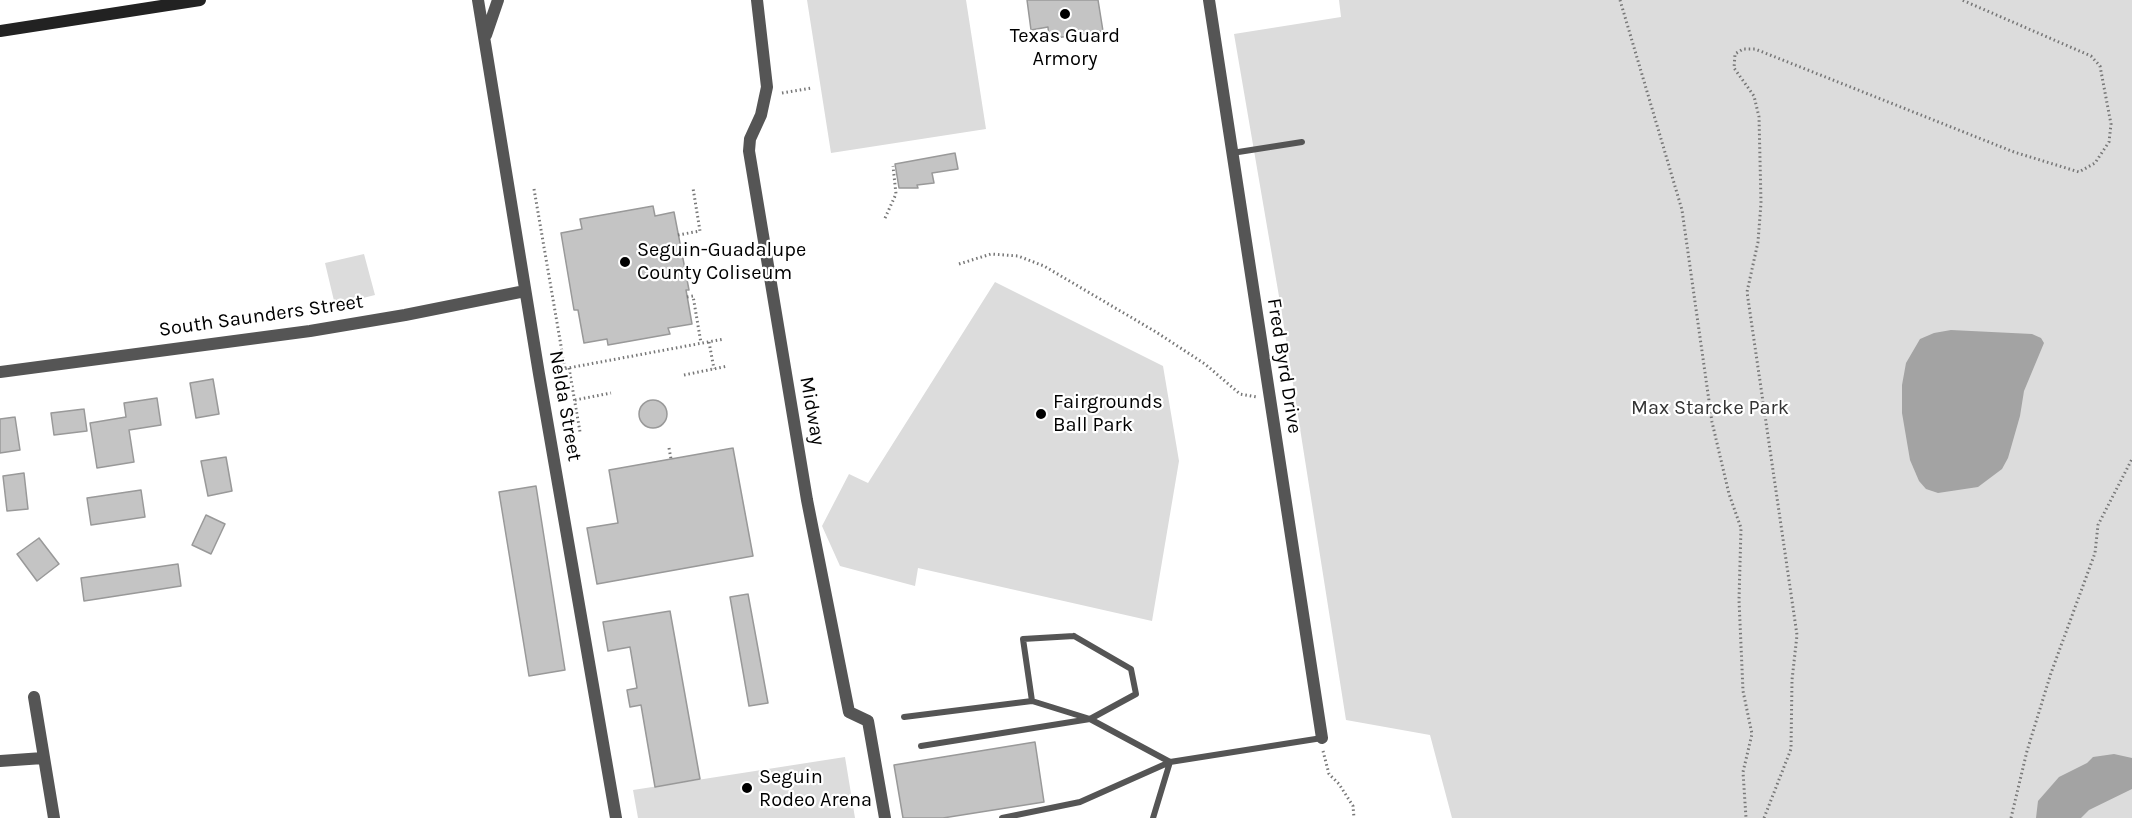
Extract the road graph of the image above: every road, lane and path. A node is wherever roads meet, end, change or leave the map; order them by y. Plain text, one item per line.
1 (200, 0) edge
2 (478, 0) edge
3 (498, 0) edge
4 (757, 0) edge
5 (1209, 0) edge
6 (1620, 0) edge
7 (1962, 0) edge
8 (0, 31) edge
9 (485, 36) junction
10 (811, 88) dead end
11 (782, 93) dead end
12 (1302, 142) dead end
13 (1232, 153) junction
14 (893, 166) dead end
15 (693, 188) dead end
16 (534, 189) dead end
17 (885, 218) dead end
18 (678, 235) dead end
19 (959, 264) dead end
20 (525, 291) junction
21 (687, 297) dead end
22 (724, 339) dead end
23 (710, 342) junction
24 (701, 343) junction
25 (728, 366) dead end
26 (567, 368) junction
27 (714, 369) junction
28 (0, 372) edge
29 (539, 374) junction
30 (684, 375) dead end
31 (611, 393) dead end
32 (1269, 396) junction
33 (575, 400) junction
34 (580, 432) dead end
35 (669, 448) dead end
36 (671, 459) dead end
37 (2132, 459) edge
38 (34, 697) dead end
39 (1032, 701) junction
40 (904, 717) dead end
41 (1090, 719) junction
42 (1322, 738) joint
43 (921, 746) dead end
44 (43, 758) junction
45 (1325, 760) dead end
46 (0, 761) edge
47 (1170, 762) junction
48 (54, 818) edge
49 (616, 818) edge
50 (885, 818) edge
51 (1002, 818) edge
52 (1153, 818) edge
53 (1354, 818) edge
54 (1746, 818) edge
55 (1764, 818) edge
56 (2011, 818) edge

1 - 8 street
2 - 9 street, Nelda Street
3 - 9 street
4 - 50 street, Midway
5 - 13 street, Fred Byrd Drive
6 - 54 path
7 - 55 path
9 - 20 street, Nelda Street
10 - 11 path
12 - 13 lane
13 - 32 street, Fred Byrd Drive
14 - 17 path
15 - 18 path
16 - 26 path
19 - 32 path
20 - 28 street, South Saunders Street
20 - 29 street, Nelda Street
21 - 24 path
22 - 23 path
23 - 24 path
23 - 27 path
24 - 26 path
25 - 27 path
26 - 29 path
26 - 33 path
27 - 30 path
29 - 49 street, Nelda Street
31 - 33 path
32 - 42 street, Fred Byrd Drive
33 - 34 path
35 - 36 path
37 - 56 path
38 - 44 street
39 - 40 lane
39 - 41 lane
39 - 41 lane
41 - 43 lane
41 - 47 lane
42 - 47 lane
44 - 46 street
44 - 48 street
45 - 53 path
47 - 51 lane
47 - 52 lane

